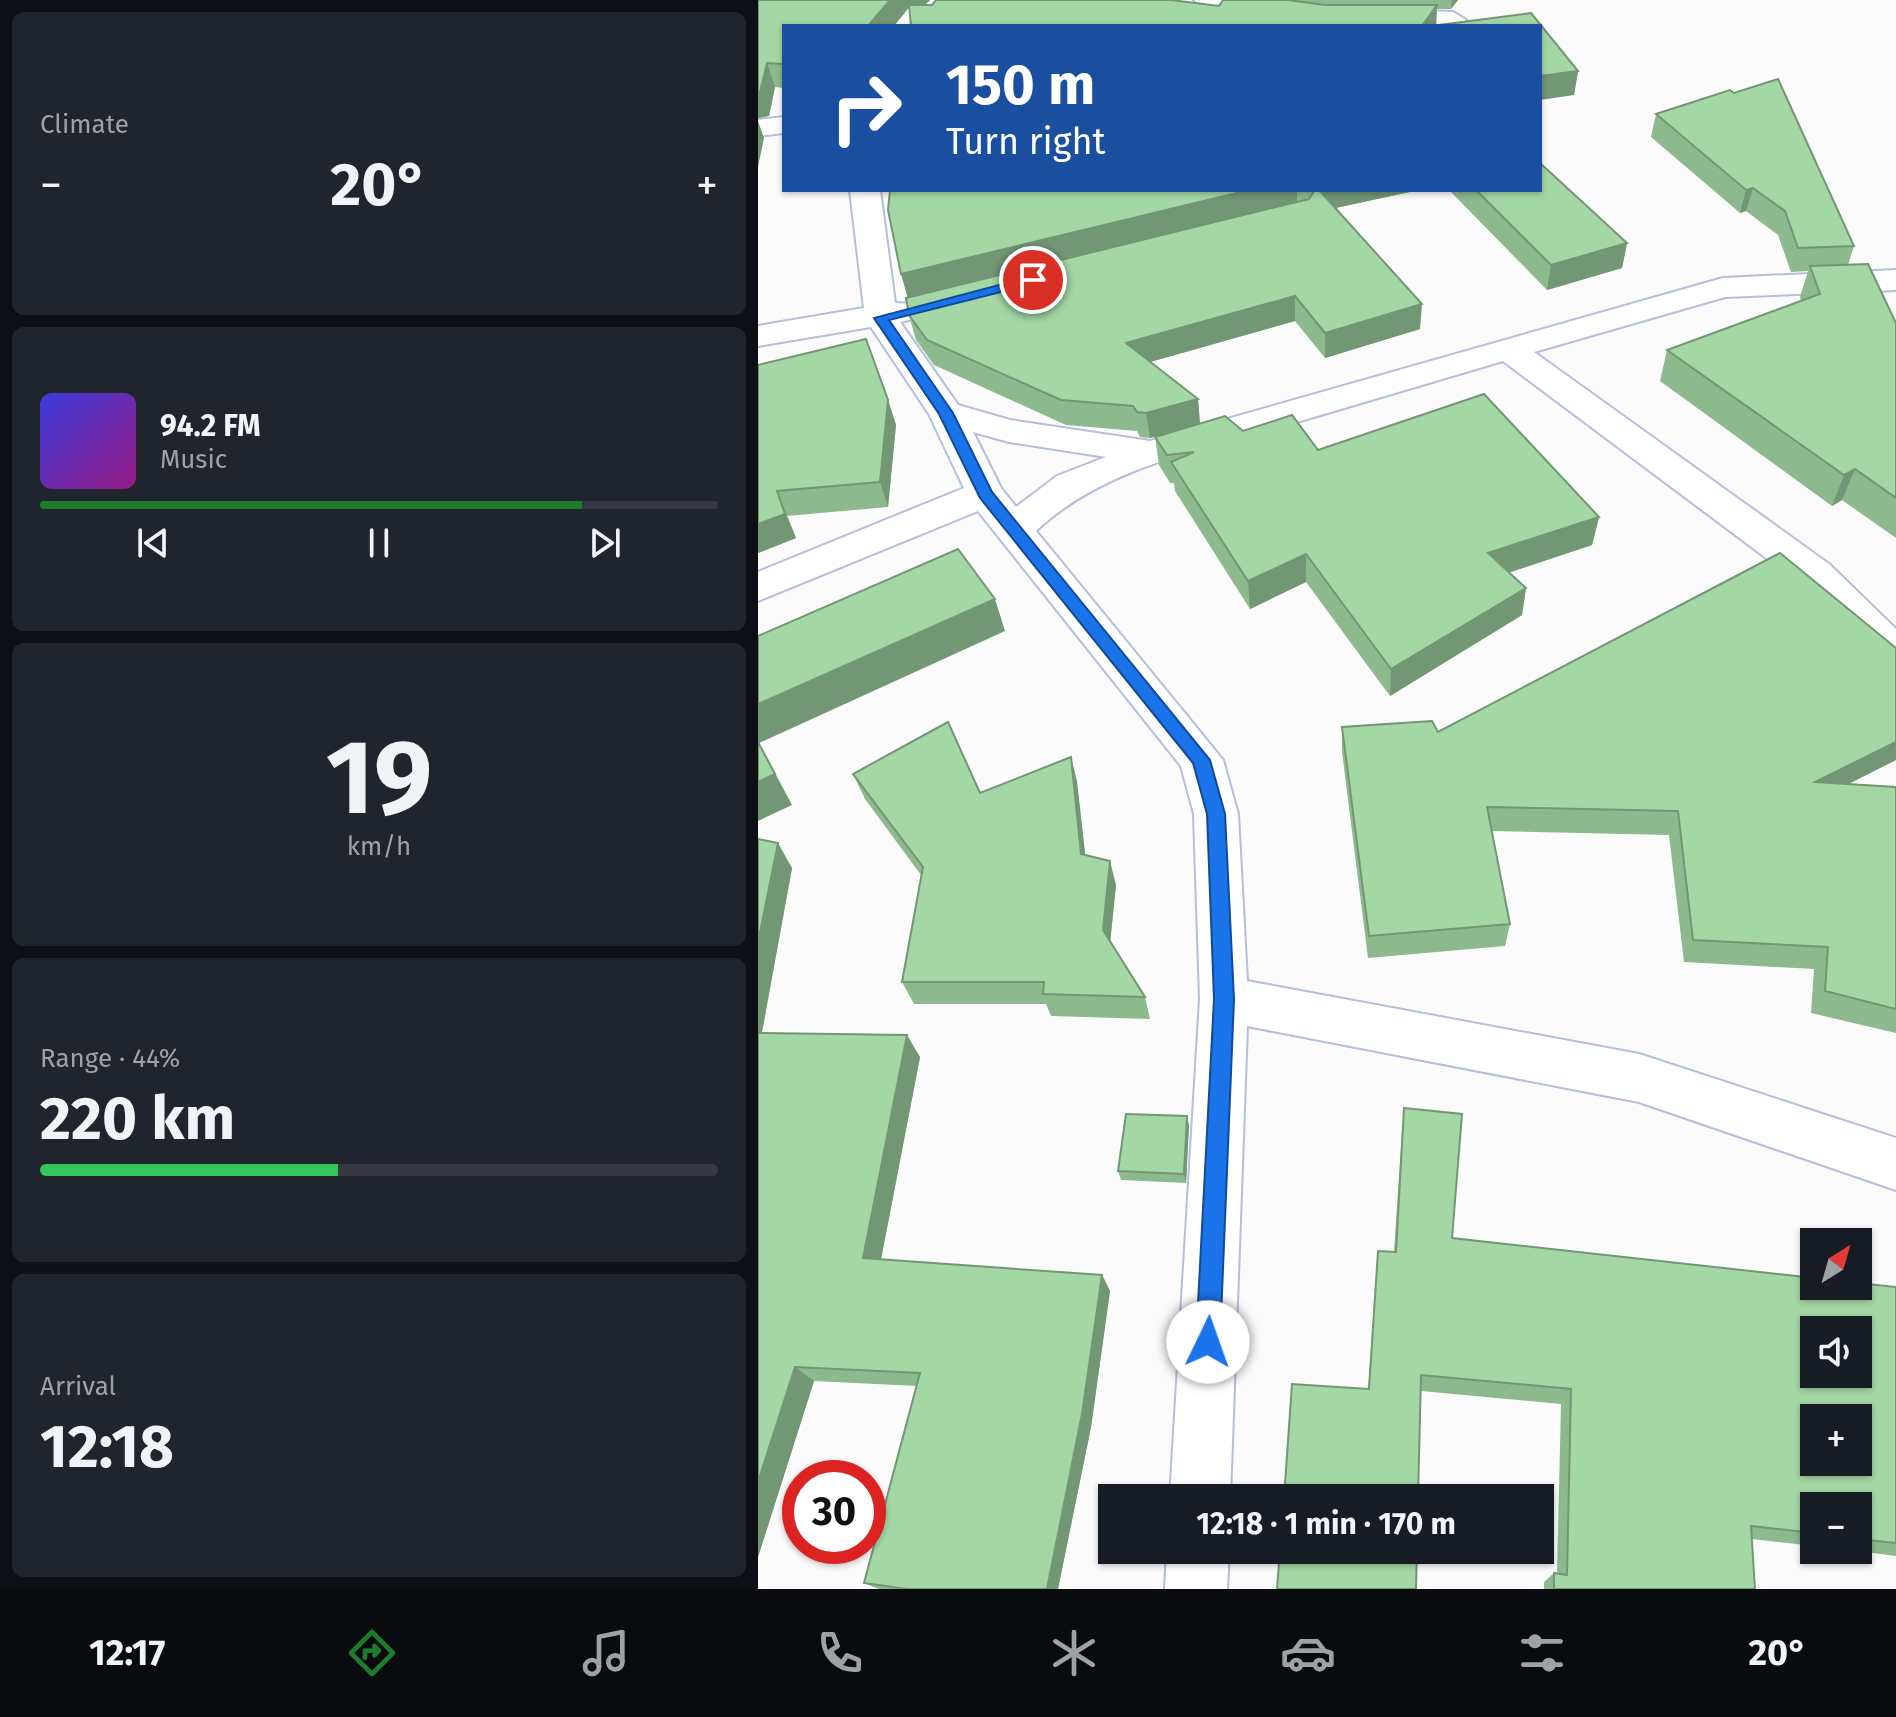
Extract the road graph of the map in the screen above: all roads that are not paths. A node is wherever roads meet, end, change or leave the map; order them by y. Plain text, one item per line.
1 (1207, 0) edge
2 (1311, 15) edge
3 (1355, 17) edge
4 (1453, 20) edge
5 (782, 125) edge
6 (758, 128) edge
7 (865, 192) edge
8 (1896, 280) edge
9 (942, 303) edge
10 (881, 318) junction
11 (758, 336) edge
12 (1508, 349) junction
13 (946, 413) junction
14 (1152, 452) junction
15 (1000, 513) junction
16 (758, 587) edge
17 (1896, 653) edge
18 (1224, 999) junction
19 (1896, 1164) edge
20 (1201, 1484) edge
21 (1197, 1564) edge
22 (1196, 1589) edge

1 - 2 street
3 - 4 street
5 - 6 street
7 - 10 street
8 - 12 street
9 - 10 street
10 - 11 street
10 - 13 street
12 - 14 street
12 - 17 street
13 - 14 street
13 - 15 street
14 - 15 street
15 - 16 street
15 - 18 street
18 - 19 street
18 - 20 street
21 - 22 street

